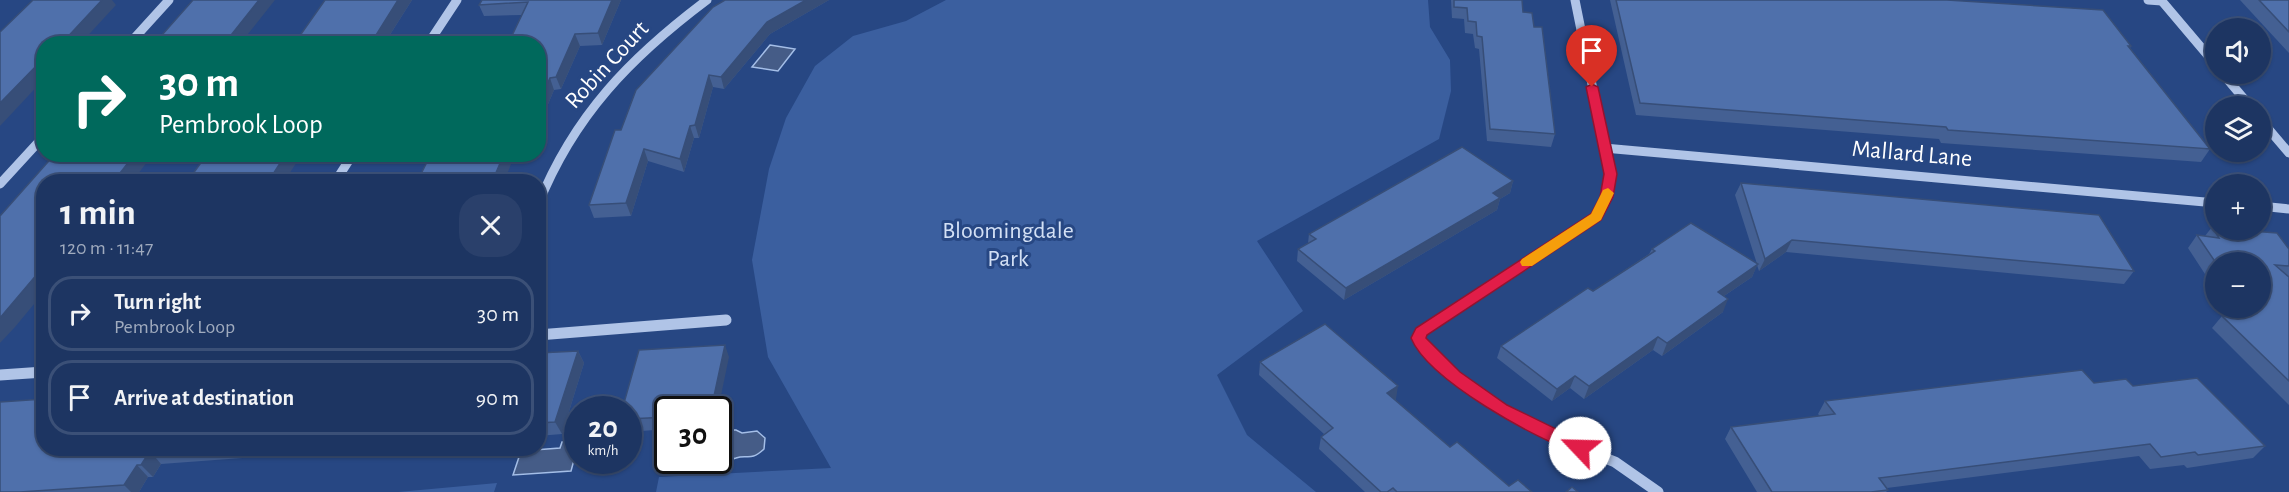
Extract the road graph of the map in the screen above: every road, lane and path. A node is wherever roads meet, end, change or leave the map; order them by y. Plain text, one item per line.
1 (169, 0) edge
2 (457, 0) edge
3 (707, 0) edge
4 (1575, 0) edge
5 (2148, 0) edge
6 (2162, 1) edge
7 (136, 36) edge
8 (433, 36) edge
9 (2205, 52) edge
10 (2231, 84) edge
11 (2242, 96) edge
12 (2271, 132) edge
13 (36, 145) edge
14 (1604, 148) junction
15 (2289, 153) edge
16 (0, 184) edge
17 (546, 184) edge
18 (2205, 201) edge
19 (2271, 208) edge
20 (2289, 209) edge
21 (726, 320) dead end
22 (546, 334) edge
23 (36, 373) edge
24 (0, 375) edge
25 (1658, 492) edge

1 - 7 street
2 - 8 street
3 - 17 street, Robin Court
4 - 14 street
5 - 6 street
6 - 9 street
10 - 11 street
12 - 15 street
13 - 16 street
14 - 18 street, Mallard Lane
14 - 25 street
19 - 20 street
21 - 22 street
23 - 24 street

